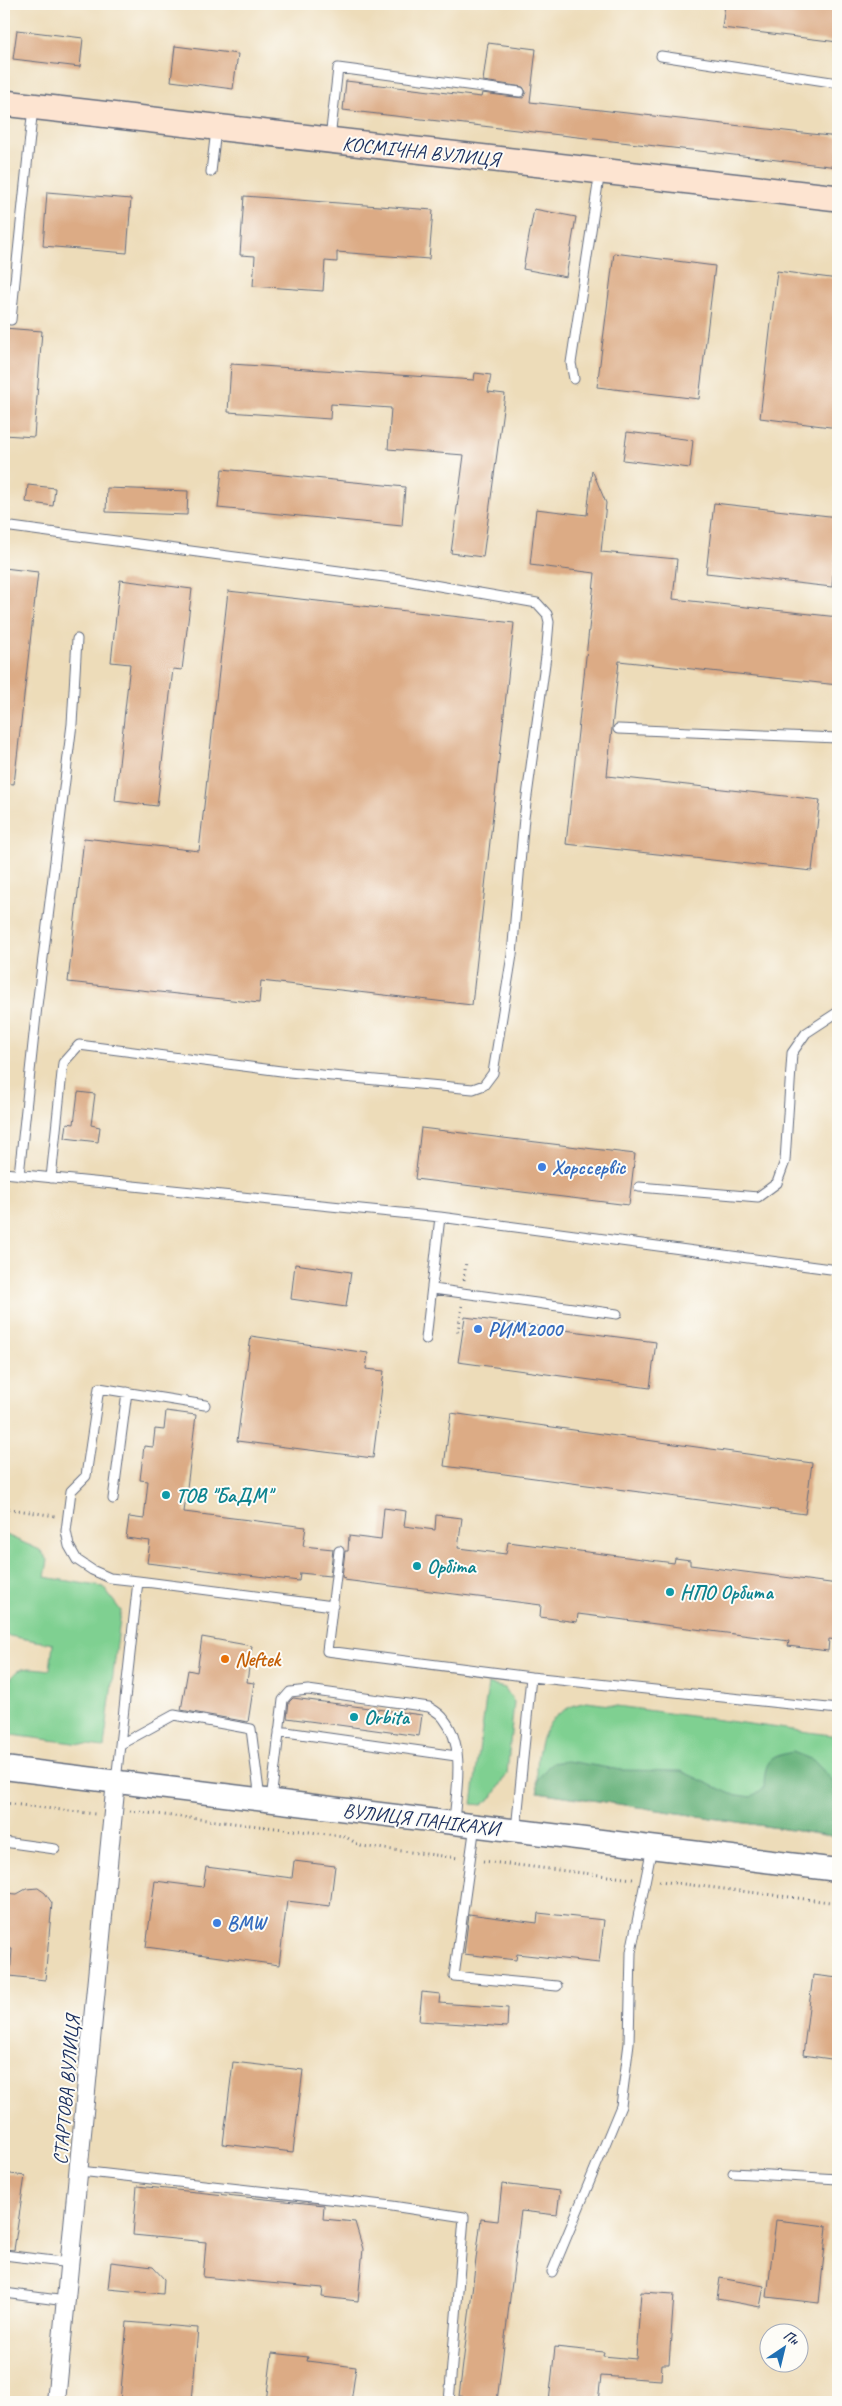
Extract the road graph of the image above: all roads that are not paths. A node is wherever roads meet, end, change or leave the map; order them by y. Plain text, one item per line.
1 (661, 56) dead end
2 (838, 83) edge
3 (520, 92) dead end
4 (4, 103) edge
5 (33, 107) junction
6 (216, 127) junction
7 (329, 141) junction
8 (600, 171) junction
9 (211, 172) dead end
10 (838, 198) edge
11 (4, 319) edge
12 (574, 379) dead end
13 (4, 526) edge
14 (78, 639) dead end
15 (618, 729) dead end
16 (838, 738) edge
17 (838, 1012) edge
18 (4, 1173) edge
19 (19, 1175) junction
20 (51, 1178) junction
21 (639, 1187) dead end
22 (440, 1218) junction
23 (838, 1270) edge
24 (432, 1289) junction
25 (617, 1314) dead end
26 (426, 1339) dead end
27 (127, 1392) junction
28 (205, 1405) dead end
29 (113, 1499) dead end
30 (339, 1551) dead end
31 (138, 1581) junction
32 (333, 1606) junction
33 (531, 1677) junction
34 (838, 1709) edge
35 (279, 1731) junction
36 (121, 1744) junction
37 (456, 1756) junction
38 (4, 1768) edge
39 (116, 1781) junction
40 (265, 1800) junction
41 (464, 1824) junction
42 (516, 1830) junction
43 (4, 1842) edge
44 (652, 1847) junction
45 (54, 1849) dead end
46 (838, 1870) edge
47 (557, 1986) dead end
48 (80, 2171) junction
49 (733, 2173) dead end
50 (838, 2179) edge
51 (4, 2255) edge
52 (70, 2264) junction
53 (552, 2272) dead end
54 (4, 2293) edge
55 (66, 2301) junction
56 (56, 2402) edge
57 (449, 2402) edge

1 - 2 lane
3 - 7 lane
4 - 5 main road, КОСМІЧНА ВУЛИЦЯ
5 - 6 main road, КОСМІЧНА ВУЛИЦЯ
5 - 11 lane
6 - 7 main road, КОСМІЧНА ВУЛИЦЯ
6 - 9 lane
7 - 8 main road, КОСМІЧНА ВУЛИЦЯ
8 - 10 main road, КОСМІЧНА ВУЛИЦЯ
8 - 12 lane
13 - 20 lane
14 - 19 lane
15 - 16 lane
17 - 21 lane
18 - 19 lane
19 - 20 lane
20 - 22 lane
22 - 23 lane
22 - 24 lane
24 - 25 lane
24 - 26 lane
27 - 28 lane
27 - 29 lane
27 - 31 lane
30 - 32 lane
31 - 32 lane
31 - 36 lane
32 - 33 lane
33 - 34 lane
33 - 42 lane
35 - 37 lane
35 - 37 lane
35 - 40 lane
36 - 39 lane
36 - 40 lane
37 - 41 lane
38 - 39 street, ВУЛИЦЯ ПАНІКАХИ
39 - 40 street, ВУЛИЦЯ ПАНІКАХИ
39 - 48 street, СТАРТОВА ВУЛИЦЯ
40 - 41 street, ВУЛИЦЯ ПАНІКАХИ
41 - 42 street, ВУЛИЦЯ ПАНІКАХИ
41 - 47 lane
42 - 44 street, ВУЛИЦЯ ПАНІКАХИ
43 - 45 lane
44 - 46 street, ВУЛИЦЯ ПАНІКАХИ
44 - 53 lane
48 - 52 street, СТАРТОВА ВУЛИЦЯ
48 - 57 lane
49 - 50 lane
51 - 52 lane
52 - 55 street, СТАРТОВА ВУЛИЦЯ
54 - 55 lane
55 - 56 street, СТАРТОВА ВУЛИЦЯ

